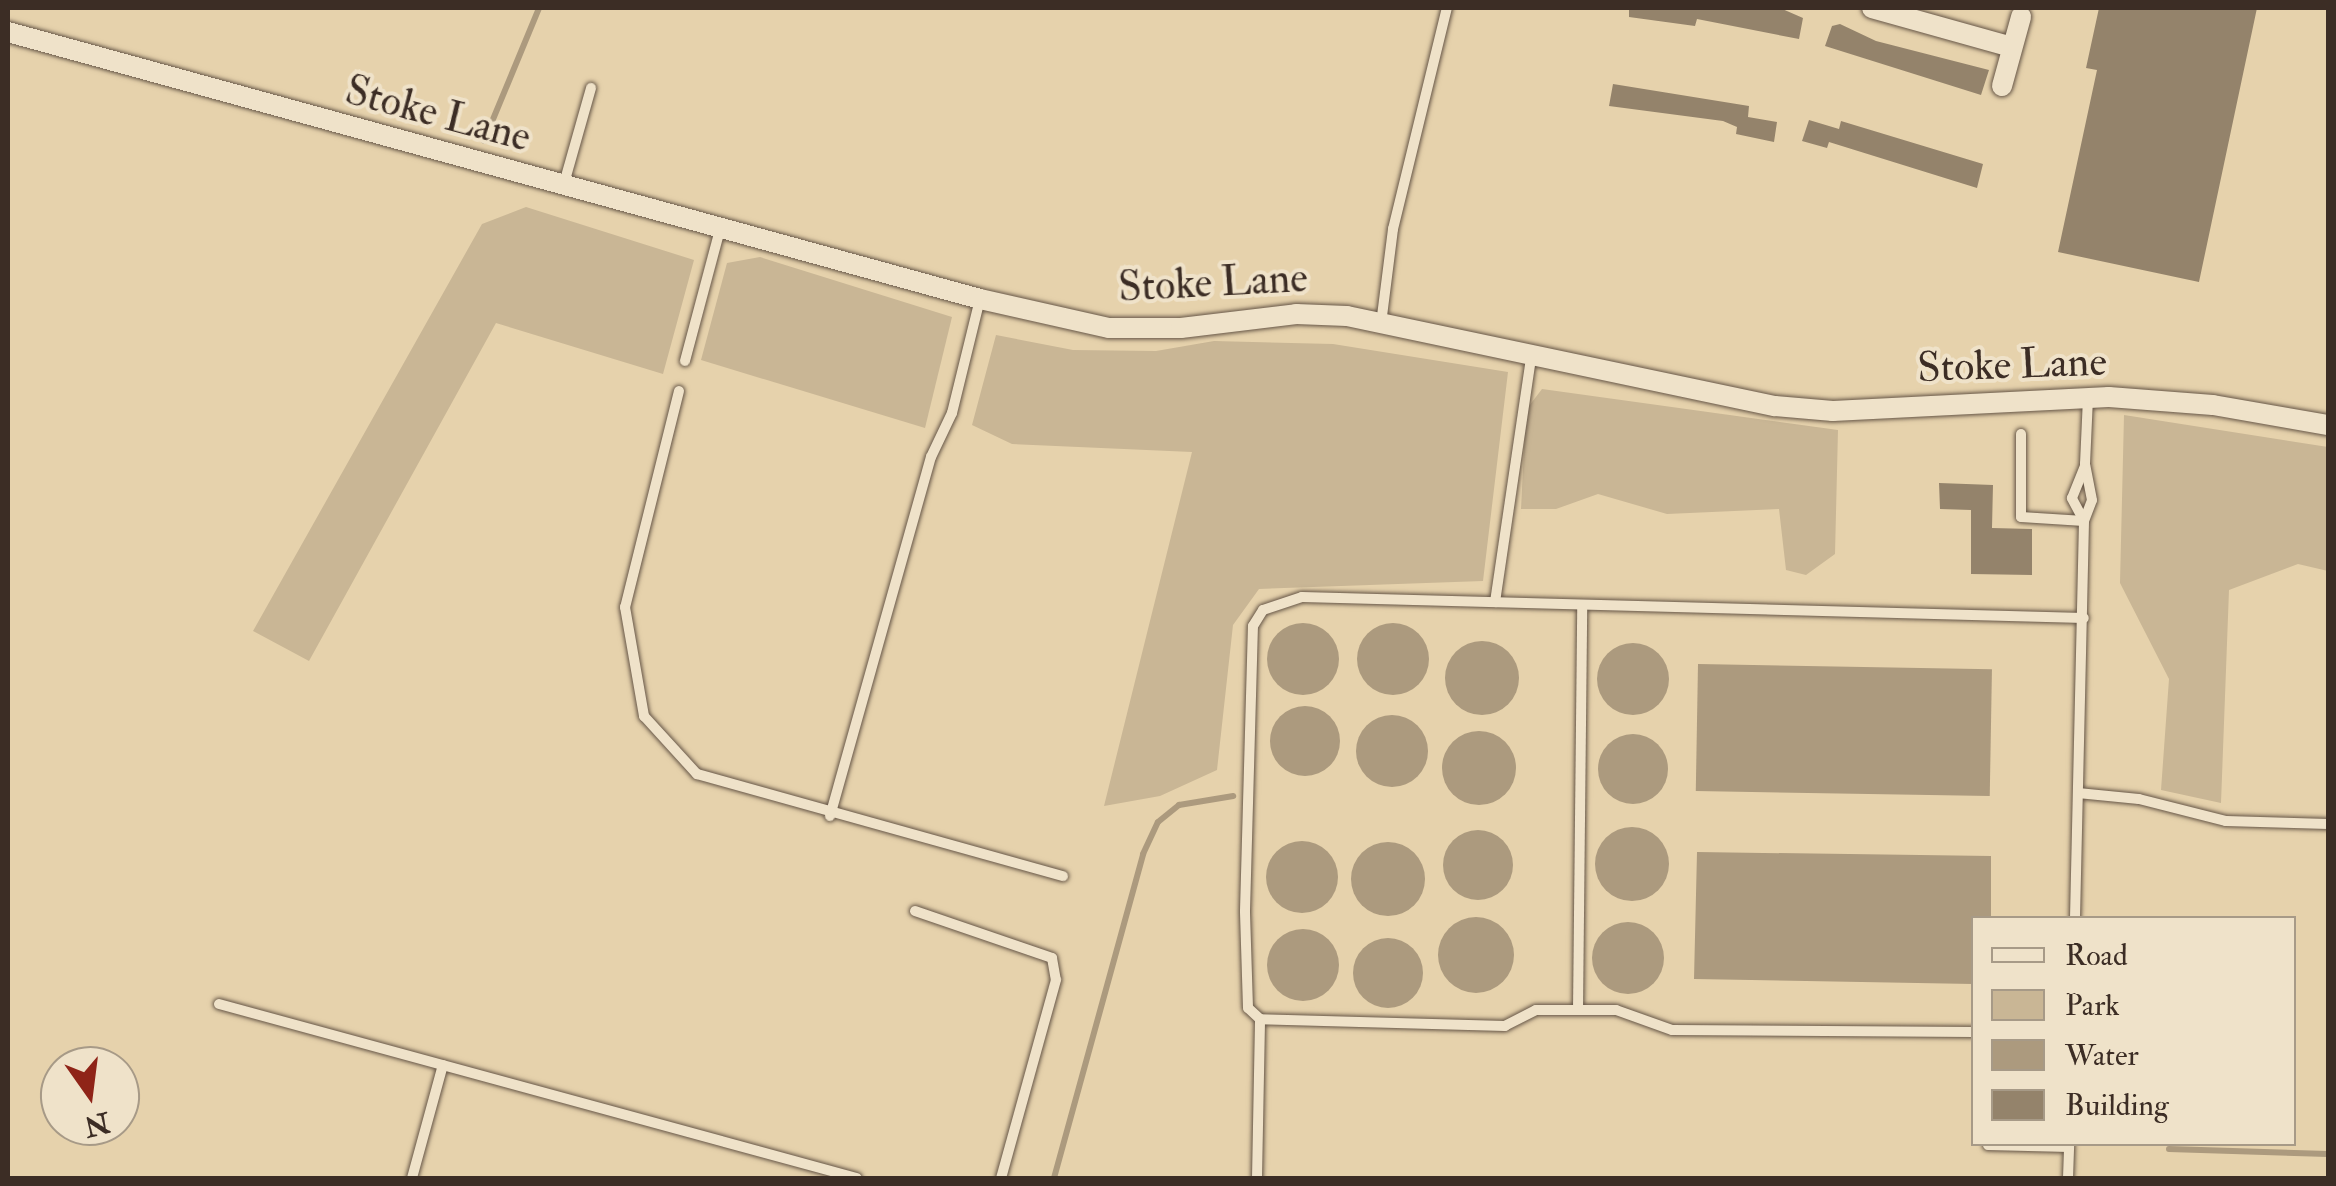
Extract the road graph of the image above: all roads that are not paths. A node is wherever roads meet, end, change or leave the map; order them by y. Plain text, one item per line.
1 (1447, 8) edge
2 (1872, 8) edge
3 (2020, 17) dead end
4 (8, 32) edge
5 (2012, 47) junction
6 (2002, 86) dead end
7 (591, 88) dead end
8 (563, 187) junction
9 (720, 229) junction
10 (980, 299) junction
11 (1381, 324) junction
12 (1530, 357) junction
13 (684, 361) dead end
14 (679, 390) dead end
15 (2088, 397) junction
16 (2328, 425) edge
17 (2021, 434) dead end
18 (2085, 464) junction
19 (2084, 521) junction
20 (1495, 602) junction
21 (1582, 608) junction
22 (2084, 618) junction
23 (2078, 793) junction
24 (830, 816) junction
25 (2328, 824) edge
26 (1064, 876) dead end
27 (915, 911) dead end
28 (2075, 916) edge
29 (218, 1004) dead end
30 (1578, 1010) junction
31 (1260, 1019) junction
32 (1971, 1032) edge
33 (443, 1066) junction
34 (2069, 1146) edge
35 (412, 1178) edge
36 (857, 1178) edge
37 (1000, 1178) edge
38 (1257, 1178) edge
39 (2068, 1178) edge

1 - 11 lane
2 - 5 street
3 - 5 street
4 - 8 street, Stoke Lane
5 - 6 street
7 - 8 lane
8 - 9 street, Stoke Lane
9 - 10 street, Stoke Lane
9 - 13 lane
10 - 11 street, Stoke Lane
10 - 24 lane
11 - 12 street, Stoke Lane
12 - 15 street, Stoke Lane
12 - 20 lane
14 - 24 lane
15 - 16 street, Stoke Lane
15 - 18 lane
17 - 19 lane
18 - 19 lane
18 - 19 lane
19 - 22 lane
20 - 21 lane
20 - 31 lane
21 - 22 lane
21 - 30 lane
22 - 23 lane
23 - 25 lane
23 - 28 lane
24 - 26 lane
27 - 37 lane
29 - 33 lane
30 - 31 lane
30 - 32 lane
31 - 38 lane
33 - 35 lane
33 - 36 lane
34 - 39 lane

